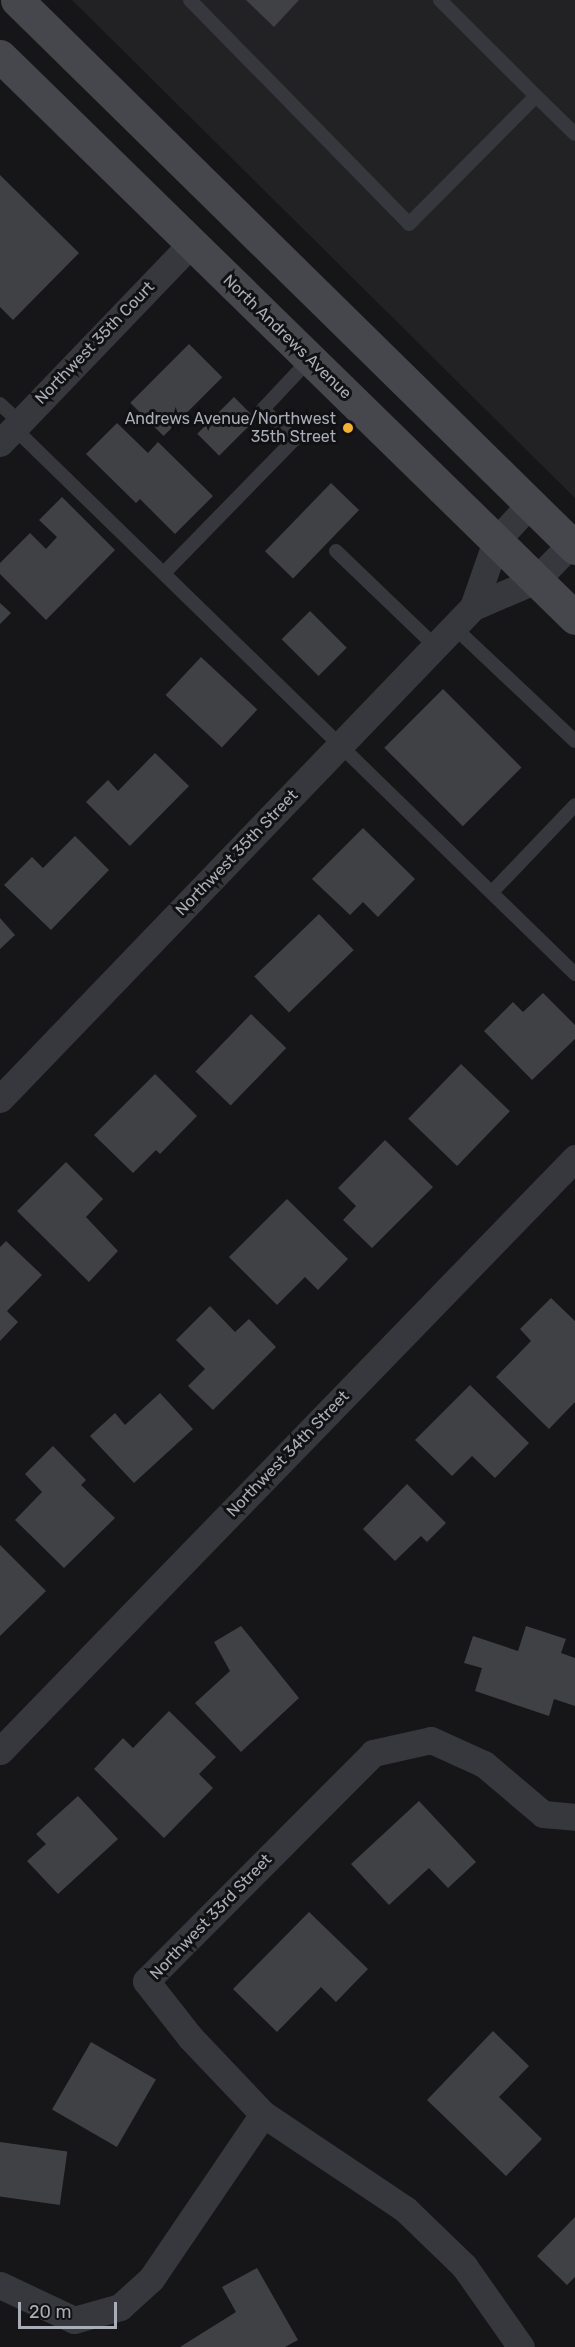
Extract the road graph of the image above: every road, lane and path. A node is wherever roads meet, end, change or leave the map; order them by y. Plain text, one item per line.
1 (17, 0) edge
2 (190, 0) edge
3 (440, 0) edge
4 (0, 56) edge
5 (536, 96) junction
6 (575, 134) edge
7 (191, 244) junction
8 (310, 359) junction
9 (0, 404) edge
10 (11, 431) edge
11 (530, 504) junction
12 (496, 541) junction
13 (573, 546) edge
14 (336, 551) dead end
15 (164, 573) junction
16 (536, 580) junction
17 (473, 607) junction
18 (575, 618) edge
19 (454, 627) junction
20 (436, 647) junction
21 (575, 741) edge
22 (341, 745) junction
23 (575, 805) edge
24 (492, 892) junction
25 (575, 974) edge
26 (0, 1099) edge
27 (575, 1158) edge
28 (3, 1743) edge
29 (575, 1817) edge
30 (263, 2114) junction
31 (0, 2285) edge
32 (521, 2347) edge

1 - 11 main road
2 - 5 lane
3 - 5 lane
4 - 7 main road, North Andrews Avenue
5 - 6 lane
7 - 8 main road, North Andrews Avenue
7 - 10 street, Northwest 35th Court
8 - 12 main road, North Andrews Avenue
8 - 15 lane
9 - 10 lane
10 - 15 lane
11 - 12 street, Northwest 35th Street
11 - 13 main road
12 - 16 main road, North Andrews Avenue
12 - 17 street, Northwest 35th Street
13 - 16 street, Northwest 35th Street
14 - 20 lane
15 - 22 lane
16 - 17 street, Northwest 35th Street
16 - 18 main road, North Andrews Avenue
17 - 19 street, Northwest 35th Street
19 - 20 street, Northwest 35th Street
19 - 21 lane
20 - 22 street, Northwest 35th Street
22 - 24 lane
22 - 26 street, Northwest 35th Street
23 - 24 lane
24 - 25 lane
27 - 28 street, Northwest 34th Street
29 - 30 street, Northwest 33rd Street
30 - 31 street
30 - 32 street

